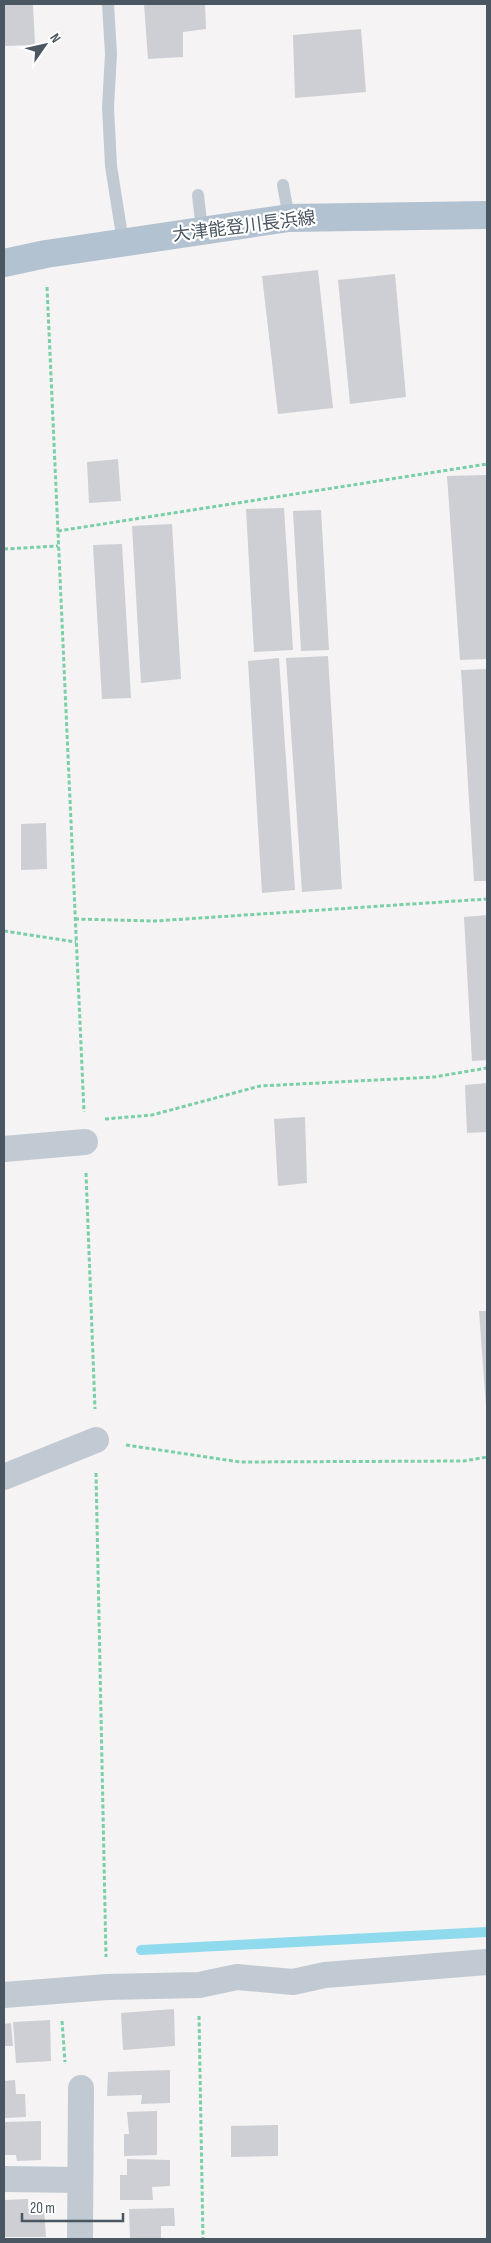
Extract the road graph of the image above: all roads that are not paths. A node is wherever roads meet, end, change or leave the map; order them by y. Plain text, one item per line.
1 (108, 4) edge
2 (283, 185) dead end
3 (198, 195) dead end
4 (487, 215) edge
5 (289, 218) junction
6 (202, 230) junction
7 (123, 242) junction
8 (4, 263) edge
9 (84, 1131) road end
10 (4, 1149) edge
11 (96, 1440) road end
12 (4, 1478) edge
13 (487, 1962) edge
14 (4, 1995) edge
15 (81, 2088) road end
16 (4, 2179) edge
17 (80, 2180) junction
18 (80, 2239) edge

1 - 7 lane
2 - 5 lane
3 - 6 lane
4 - 5 main road, 大津能登川長浜線
5 - 6 main road, 大津能登川長浜線
6 - 7 main road, 大津能登川長浜線
7 - 8 main road, 大津能登川長浜線
9 - 10 street
11 - 12 street
13 - 14 street
15 - 17 street
16 - 17 street
17 - 18 street

